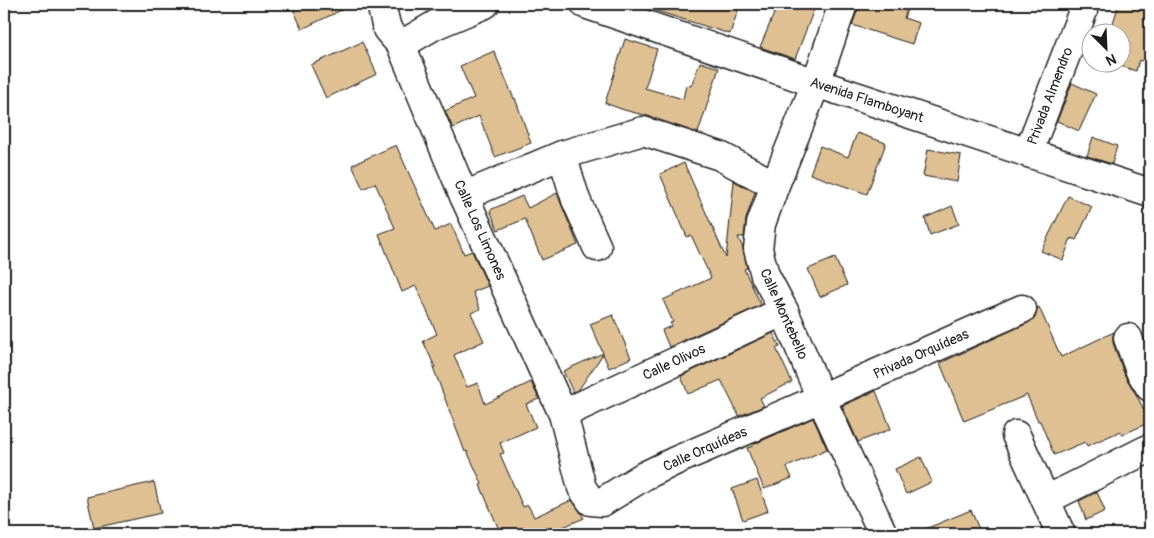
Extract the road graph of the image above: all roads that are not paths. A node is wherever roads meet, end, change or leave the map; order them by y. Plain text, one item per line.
1 (381, 4) edge
2 (486, 4) edge
3 (585, 4) edge
4 (843, 4) edge
5 (1083, 11) dead end
6 (401, 45) junction
7 (816, 83) junction
8 (1028, 153) junction
9 (562, 155) junction
10 (775, 184) junction
11 (1150, 193) edge
12 (464, 196) junction
13 (597, 246) dead end
14 (1022, 309) dead end
15 (784, 311) junction
16 (1128, 338) dead end
17 (1150, 387) edge
18 (821, 398) junction
19 (564, 414) junction
20 (1016, 435) dead end
21 (1150, 448) edge
22 (1046, 500) junction
23 (591, 501) joint
24 (883, 534) edge
25 (1061, 534) edge

1 - 6 street, Calle Los Limones
2 - 6 street
3 - 7 street, Avenida Flamboyant
4 - 7 street, Calle Montebello
5 - 8 street, Privada Almendro
6 - 12 street, Calle Los Limones
7 - 8 street, Avenida Flamboyant
7 - 10 street, Calle Montebello
8 - 11 street, Avenida Flamboyant
9 - 10 street
9 - 12 street
9 - 13 street
10 - 15 street, Calle Montebello
12 - 19 street, Calle Los Limones
14 - 18 street, Privada Orquídeas
15 - 18 street, Calle Montebello
15 - 19 street, Calle Olivos
16 - 17 street
18 - 23 street, Calle Orquídeas
18 - 24 street, Calle Montebello
19 - 23 street, Calle Los Limones
20 - 22 street
21 - 22 street
22 - 25 street

